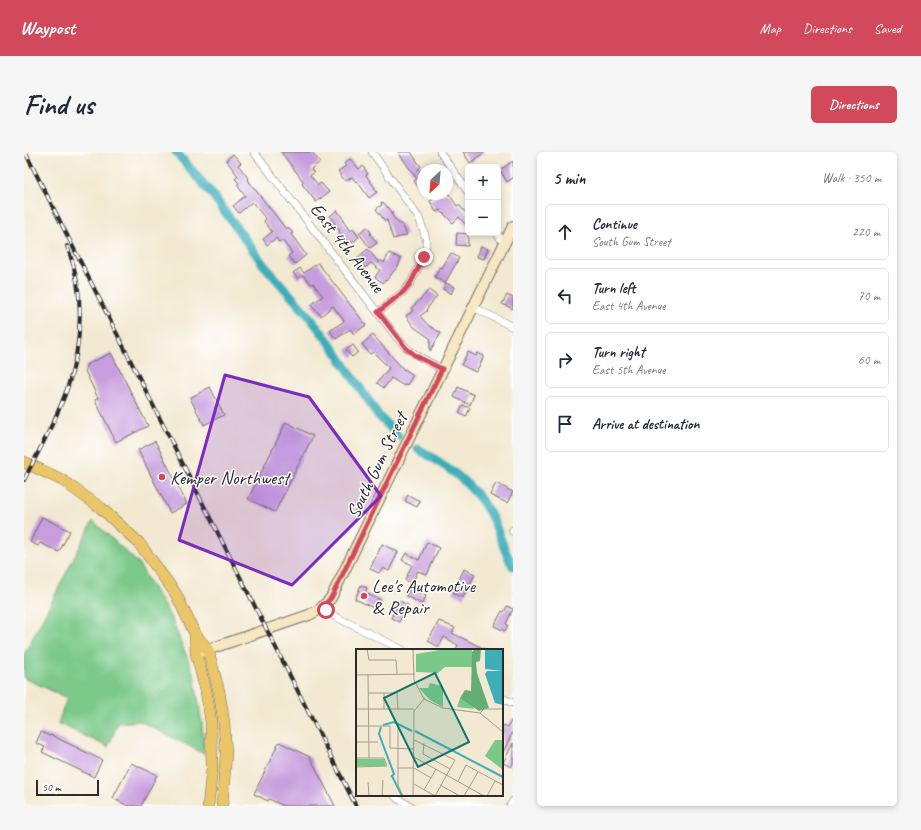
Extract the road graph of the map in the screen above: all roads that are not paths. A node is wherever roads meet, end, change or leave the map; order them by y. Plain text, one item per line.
1 (254, 152) edge
2 (372, 152) edge
3 (440, 152) edge
4 (465, 188) edge
5 (513, 226) edge
6 (499, 236) edge
7 (504, 244) junction
8 (473, 307) junction
9 (378, 312) junction
10 (513, 327) edge
11 (442, 369) junction
12 (24, 462) edge
13 (323, 606) junction
14 (195, 634) junction
15 (401, 649) edge
16 (208, 650) junction
17 (196, 654) junction
18 (503, 699) edge
19 (513, 704) edge
20 (395, 796) edge
21 (513, 801) edge
22 (208, 806) edge
23 (222, 806) edge
24 (411, 806) edge
25 (510, 806) edge

1 - 9 street, East 4th Avenue
2 - 9 street
3 - 4 street
5 - 7 main road, South Gum Street
6 - 7 street
7 - 8 main road, South Gum Street
8 - 10 street
8 - 11 main road, South Gum Street
9 - 11 street, East 4th Avenue
11 - 13 main road, South Gum Street
12 - 14 main road
13 - 15 street
13 - 16 main road, South Gum Street
14 - 16 main road
14 - 17 main road
16 - 17 main road, South Gum Street
16 - 23 main road
17 - 22 main road
18 - 19 street
20 - 24 street
21 - 25 street

